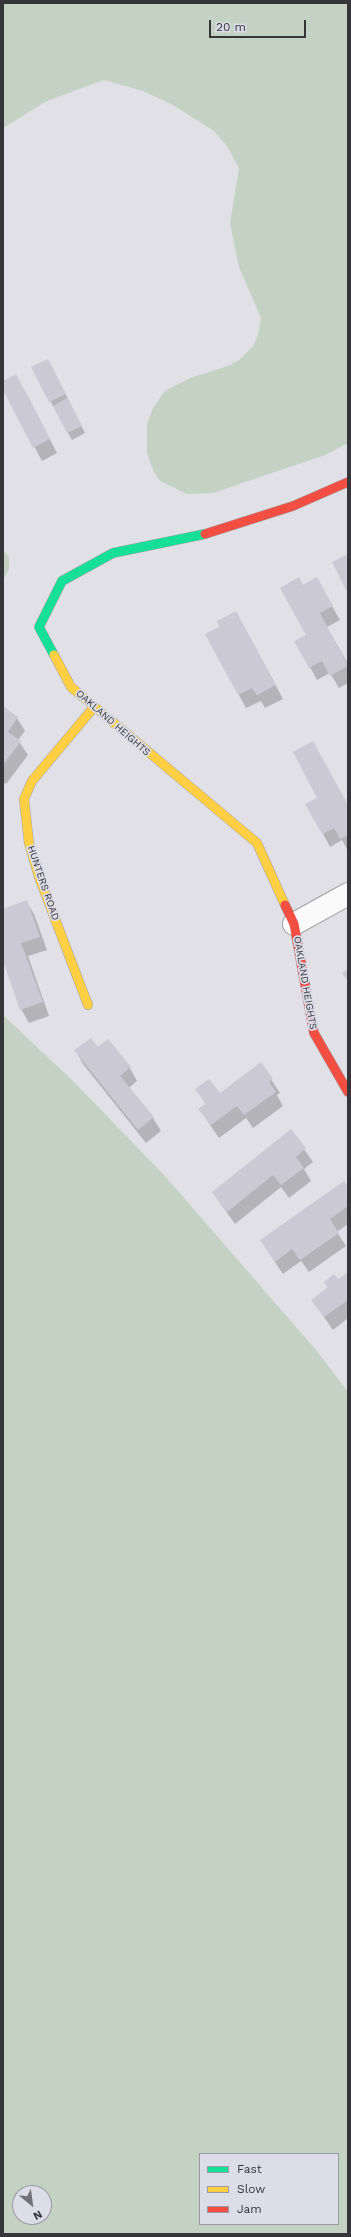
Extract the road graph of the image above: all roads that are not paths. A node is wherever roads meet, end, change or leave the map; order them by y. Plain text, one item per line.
1 (348, 482) edge
2 (94, 707) junction
3 (348, 894) edge
4 (294, 924) junction
5 (88, 1005) dead end
6 (348, 1092) edge

1 - 2 street, OAKLAND HEIGHTS
2 - 4 street, OAKLAND HEIGHTS
2 - 5 street, HUNTERS ROAD
3 - 4 street
4 - 6 street, OAKLAND HEIGHTS

